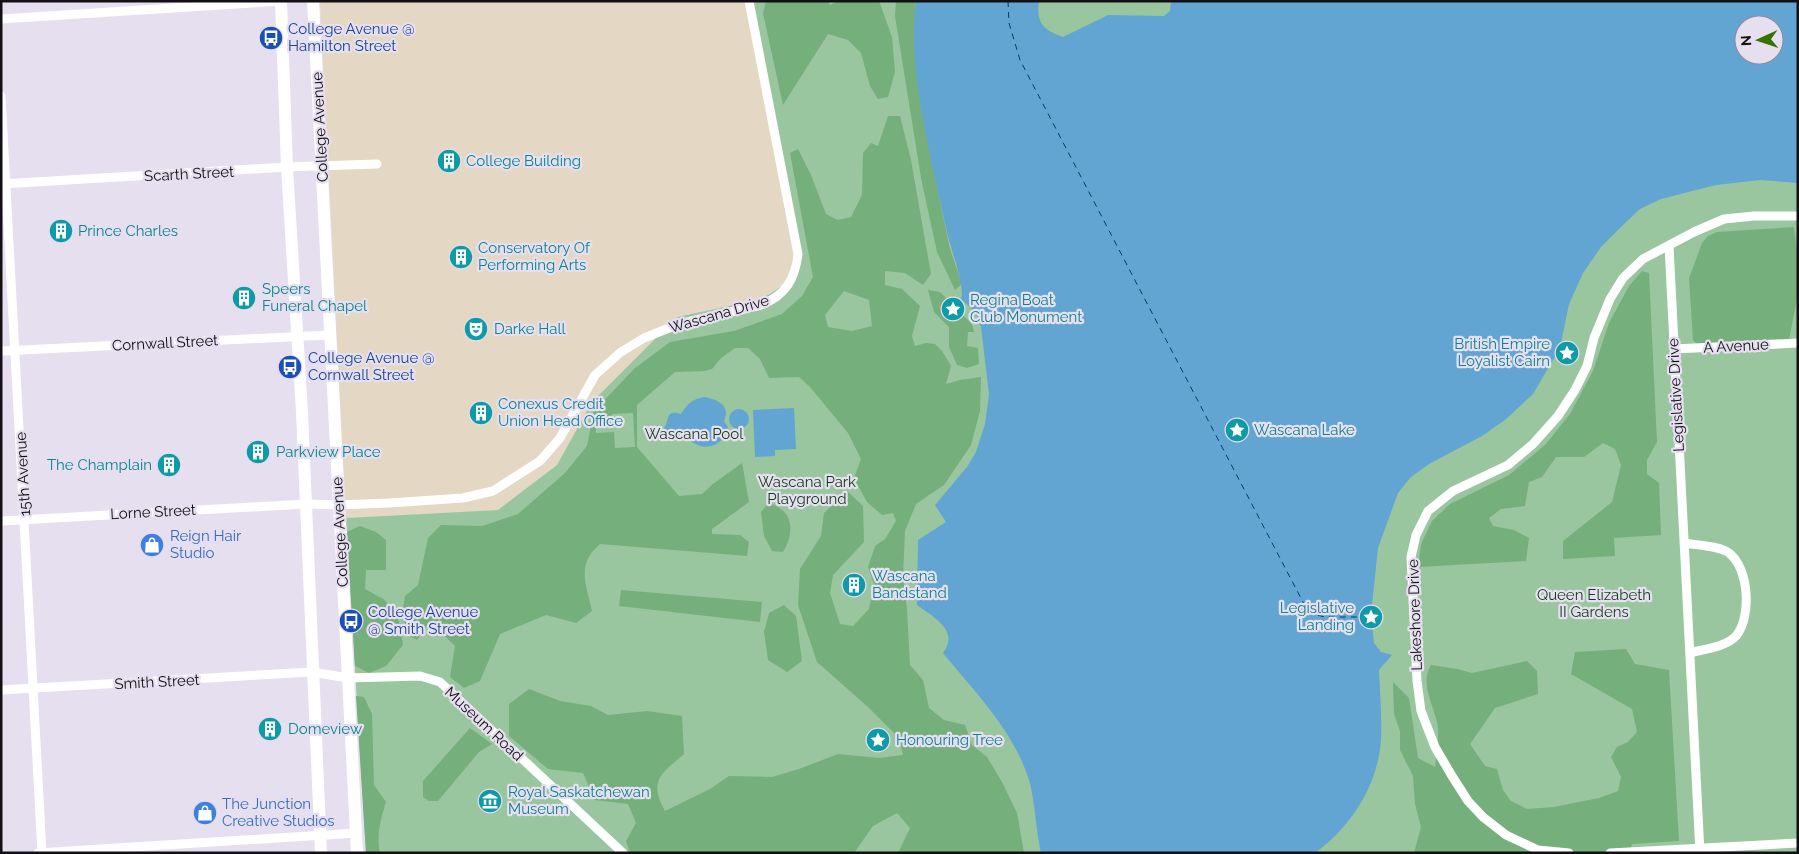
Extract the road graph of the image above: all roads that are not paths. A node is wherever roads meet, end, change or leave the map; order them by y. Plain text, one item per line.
1 (281, 1) edge
2 (313, 1) edge
3 (749, 1) edge
4 (1, 19) edge
5 (1, 96) edge
6 (377, 164) dead end
7 (322, 166) junction
8 (287, 168) junction
9 (4, 184) edge
10 (1798, 216) edge
11 (1669, 246) junction
12 (329, 335) junction
13 (296, 336) junction
14 (1798, 343) edge
15 (1674, 349) junction
16 (1, 351) edge
17 (16, 351) junction
18 (306, 504) junction
19 (338, 505) junction
20 (25, 519) junction
21 (1, 521) edge
22 (1684, 543) junction
23 (1690, 653) junction
24 (312, 672) junction
25 (348, 678) junction
26 (34, 689) junction
27 (1, 690) edge
28 (357, 833) junction
29 (321, 835) junction
30 (1798, 843) edge
31 (1700, 850) edge
32 (37, 853) edge
33 (42, 853) edge
34 (322, 853) edge
35 (357, 853) edge
36 (623, 853) edge
37 (1569, 853) edge
38 (1610, 853) edge

1 - 4 street
1 - 8 main road
2 - 7 main road, College Avenue
3 - 19 street, Wascana Drive
5 - 9 street, 15th Avenue
6 - 7 street, Scarth Street
7 - 8 street, Scarth Street
7 - 12 main road, College Avenue
8 - 9 street, Scarth Street
8 - 13 main road
9 - 17 street, 15th Avenue
10 - 11 street, Lakeshore Drive
11 - 15 street, Legislative Drive
11 - 37 street, Lakeshore Drive
12 - 13 street, Cornwall Street
12 - 19 main road, College Avenue
13 - 17 street, Cornwall Street
13 - 18 main road
14 - 15 street, A Avenue
15 - 22 street, Legislative Drive
16 - 17 street, Cornwall Street
17 - 20 street, 15th Avenue
18 - 19 street, Wascana Drive
18 - 20 street, Lorne Street
18 - 24 main road
19 - 25 main road, College Avenue
20 - 21 street, Lorne Street
20 - 26 street, 15th Avenue
22 - 23 street, Legislative Drive
22 - 23 street
23 - 31 street, Legislative Drive
24 - 25 street, Museum Road
24 - 26 street, Smith Street
24 - 29 main road
25 - 28 main road, College Avenue
25 - 36 street, Museum Road
26 - 27 street, Smith Street
26 - 33 street, 15th Avenue
28 - 29 street
28 - 35 main road, College Avenue
29 - 33 street
29 - 34 main road
30 - 31 street
31 - 38 street
32 - 33 street

